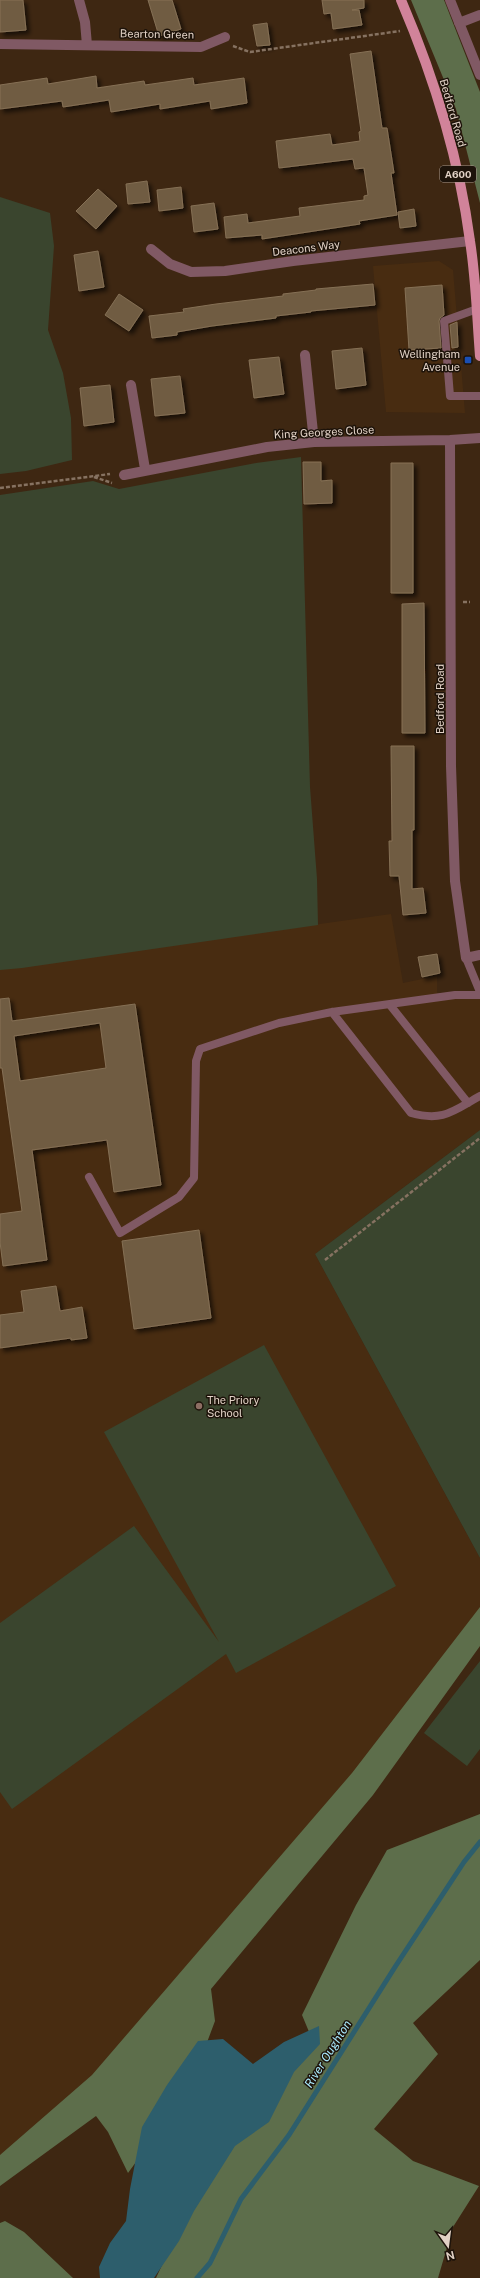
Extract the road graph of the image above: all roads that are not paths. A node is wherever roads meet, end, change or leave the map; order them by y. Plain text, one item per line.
1 (79, 0) edge
2 (401, 0) edge
3 (450, 0) edge
4 (480, 15) edge
5 (459, 23) junction
6 (225, 37) road end
7 (0, 44) edge
8 (87, 44) junction
9 (480, 75) edge
10 (470, 241) junction
11 (151, 249) dead end
12 (477, 278) edge
13 (477, 310) junction
14 (305, 355) dead end
15 (480, 356) edge
16 (131, 385) dead end
17 (480, 396) edge
18 (480, 438) edge
19 (450, 440) junction
20 (314, 442) junction
21 (145, 469) junction
22 (124, 474) road end
23 (480, 955) edge
24 (466, 958) junction
25 (480, 992) edge
26 (480, 995) edge
27 (390, 1005) junction
28 (332, 1012) junction
29 (480, 1096) edge
30 (468, 1103) junction
31 (89, 1177) dead end

1 - 8 street
2 - 10 main road, Bedford Road / A600
3 - 5 street
4 - 5 street
5 - 9 street
6 - 8 street, Bearton Green
7 - 8 street, Bearton Green
10 - 11 street, Deacons Way
10 - 12 main road, Bedford Road / A600
12 - 13 main road, Bedford Road / A600
13 - 15 main road, Bedford Road / A600
13 - 17 lane
14 - 20 street
16 - 21 street
18 - 19 street, King Georges Close
19 - 20 street, King Georges Close
19 - 24 street, Bedford Road
20 - 21 street, King Georges Close
21 - 22 street, King Georges Close
23 - 24 street
24 - 25 lane
26 - 27 lane
27 - 28 lane
27 - 30 lane
28 - 30 lane
28 - 31 lane
29 - 30 lane

